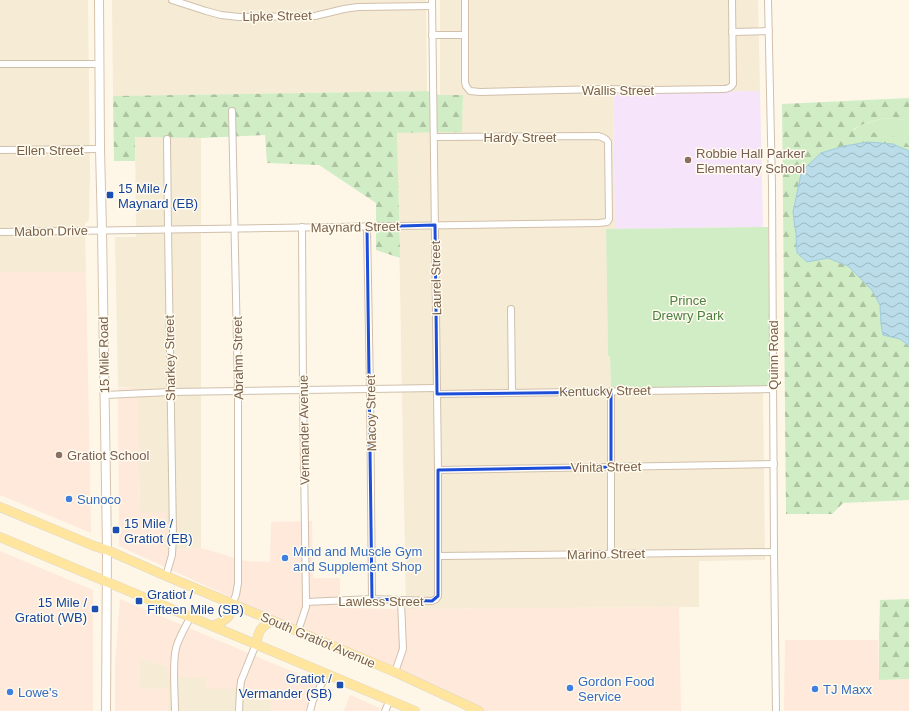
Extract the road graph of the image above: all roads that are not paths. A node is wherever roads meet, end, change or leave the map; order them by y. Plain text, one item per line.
1 (99, 0) edge
2 (172, 0) edge
3 (465, 0) edge
4 (732, 0) edge
5 (768, 0) edge
6 (432, 3) edge
7 (769, 31) junction
8 (732, 32) junction
9 (432, 35) junction
10 (465, 35) junction
11 (0, 64) edge
12 (100, 64) junction
13 (232, 111) dead end
14 (434, 138) junction
15 (167, 139) dead end
16 (100, 149) junction
17 (0, 150) edge
18 (607, 222) joint
19 (435, 225) junction
20 (302, 227) junction
21 (367, 227) junction
22 (168, 229) junction
23 (235, 229) junction
24 (102, 230) junction
25 (0, 232) edge
26 (511, 309) dead end
27 (370, 389) junction
28 (773, 389) junction
29 (303, 390) junction
30 (238, 391) junction
31 (437, 391) junction
32 (170, 392) junction
33 (512, 392) junction
34 (611, 392) junction
35 (105, 395) junction
36 (774, 464) junction
37 (611, 467) junction
38 (438, 470) junction
39 (0, 507) edge
40 (0, 537) edge
41 (107, 550) junction
42 (774, 552) junction
43 (611, 554) junction
44 (439, 556) junction
45 (166, 576) junction
46 (106, 581) junction
47 (372, 599) junction
48 (402, 601) junction
49 (306, 602) junction
50 (232, 604) junction
51 (190, 616) junction
52 (273, 621) junction
53 (214, 626) junction
54 (298, 631) junction
55 (256, 644) junction
56 (396, 672) junction
57 (327, 674) junction
58 (390, 700) junction
59 (106, 711) edge
60 (175, 711) edge
61 (239, 711) edge
62 (310, 711) edge
63 (385, 711) edge
64 (415, 711) edge
65 (479, 711) edge
66 (776, 711) edge

1 - 12 main road, 15 Mile Road
2 - 6 street, Lipke Street
3 - 10 street
4 - 8 street
5 - 7 street, Quinn Road
6 - 9 street, Laurel Street
7 - 8 street
7 - 28 street, Quinn Road
8 - 10 street, Wallis Street
9 - 10 street
9 - 14 street, Laurel Street
11 - 12 street
12 - 16 main road, 15 Mile Road
13 - 23 street, Abrahm Street
14 - 18 street, Hardy Street
14 - 19 street, Laurel Street
15 - 22 street, Sharkey Street
16 - 17 street, Ellen Street
16 - 24 main road, 15 Mile Road
18 - 19 street, Maynard Street
19 - 21 street, Maynard Street
19 - 31 street, Laurel Street
20 - 21 street, Maynard Street
20 - 23 street, Maynard Street
20 - 29 street, Vermander Avenue
21 - 27 street, Macoy Street
22 - 23 street, Maynard Street
22 - 24 street, Maynard Street
22 - 32 street, Sharkey Street
23 - 30 street, Abrahm Street
24 - 25 street, Mabon Drive
24 - 35 main road, 15 Mile Road
26 - 33 street
27 - 29 street, Kentucky Street
27 - 31 street, Kentucky Street
27 - 47 street, Macoy Street
28 - 34 street, Kentucky Street
28 - 36 street, Quinn Road
29 - 30 street, Kentucky Street
29 - 49 street, Vermander Avenue
30 - 32 street, Kentucky Street
30 - 50 street, Abrahm Street
31 - 33 street, Kentucky Street
31 - 38 street, Laurel Street
32 - 35 street, Kentucky Street
32 - 45 street, Sharkey Street
33 - 34 street, Kentucky Street
34 - 37 street
35 - 41 main road, 15 Mile Road
36 - 37 street, Vinita Street
36 - 42 street, Quinn Road
37 - 38 street, Vinita Street
37 - 43 street
38 - 44 street, Laurel Street
39 - 41 main road, South Gratiot Avenue
40 - 46 main road
41 - 45 main road, South Gratiot Avenue
41 - 46 main road, 15 Mile Road
42 - 43 street, Marino Street
42 - 66 street, Quinn Road
43 - 44 street, Marino Street
44 - 48 street, Lawless Street
45 - 50 main road, South Gratiot Avenue
46 - 51 main road
46 - 59 main road, 15 Mile Road
47 - 48 street, Lawless Street
47 - 49 street, Lawless Street
48 - 56 street
49 - 54 street, Vermander Avenue
50 - 52 main road, South Gratiot Avenue
50 - 53 main road
51 - 53 main road
51 - 60 street
52 - 54 main road, South Gratiot Avenue
52 - 55 main road
53 - 55 main road
54 - 56 main road, South Gratiot Avenue
55 - 57 main road
55 - 61 street
56 - 65 main road, South Gratiot Avenue
57 - 58 main road
57 - 62 street
58 - 63 street
58 - 64 main road

